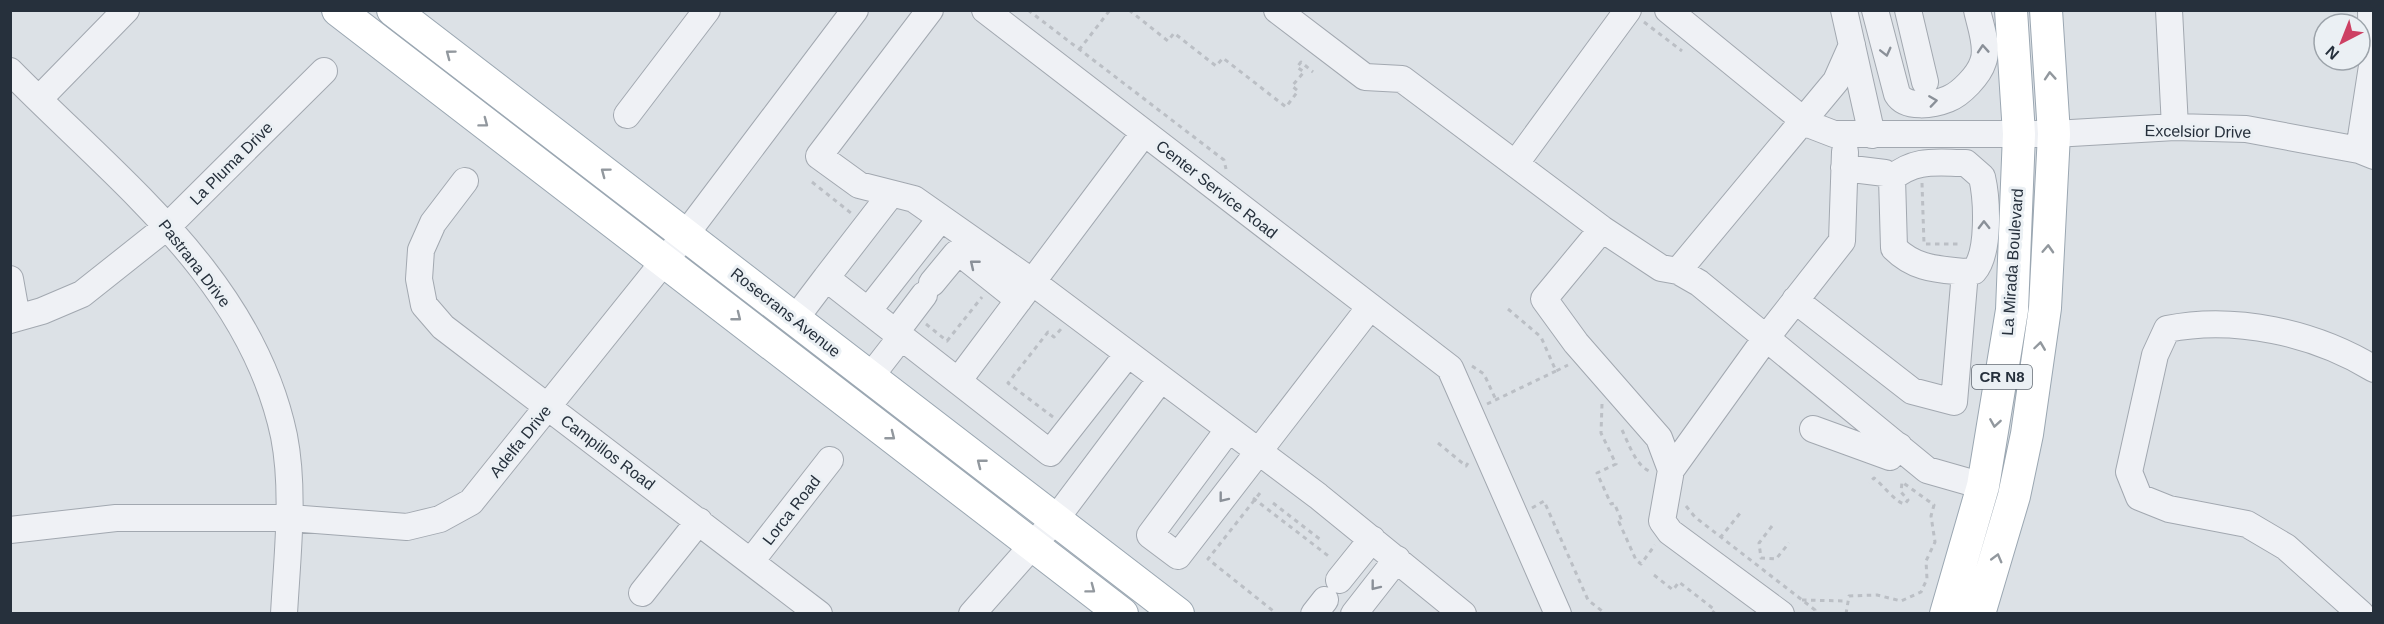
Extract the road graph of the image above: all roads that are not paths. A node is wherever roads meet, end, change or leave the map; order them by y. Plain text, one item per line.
1 (126, 10) edge
2 (338, 10) edge
3 (393, 10) edge
4 (707, 10) edge
5 (855, 10) edge
6 (930, 10) edge
7 (985, 10) edge
8 (1277, 10) edge
9 (1668, 10) edge
10 (1844, 10) edge
11 (1875, 10) edge
12 (1908, 10) edge
13 (1977, 10) edge
14 (2011, 10) edge
15 (2046, 10) edge
16 (2169, 10) edge
17 (2371, 10) edge
18 (1634, 15) edge
19 (1852, 45) junction
20 (10, 71) edge
21 (324, 71) dead end
22 (1925, 81) dead end
23 (39, 99) junction
24 (627, 115) dead end
25 (1802, 120) junction
26 (2175, 127) junction
27 (1144, 133) junction
28 (2054, 134) junction
29 (1846, 135) junction
30 (1872, 135) junction
31 (2019, 135) junction
32 (2366, 153) edge
33 (1516, 163) junction
34 (1844, 168) junction
35 (1892, 178) junction
36 (465, 182) dead end
37 (891, 194) junction
38 (941, 218) junction
39 (169, 225) junction
40 (1602, 229) junction
41 (686, 234) junction
42 (664, 261) junction
43 (1678, 271) junction
44 (1965, 272) junction
45 (826, 278) junction
46 (10, 279) edge
47 (1026, 292) junction
48 (1795, 300) junction
49 (1370, 307) junction
50 (868, 311) junction
51 (14, 319) edge
52 (795, 319) junction
53 (898, 335) junction
54 (1766, 338) junction
55 (1127, 355) junction
56 (2373, 369) edge
57 (870, 377) junction
58 (1160, 380) junction
59 (958, 381) junction
60 (549, 406) junction
61 (1813, 429) dead end
62 (1228, 430) junction
63 (1899, 446) junction
64 (1259, 452) junction
65 (830, 460) dead end
66 (1663, 473) junction
67 (1983, 486) junction
68 (290, 518) junction
69 (1055, 519) junction
70 (699, 521) junction
71 (10, 530) edge
72 (1372, 539) junction
73 (1033, 545) junction
74 (1397, 559) junction
75 (752, 561) junction
76 (1329, 589) edge
77 (642, 593) dead end
78 (1753, 606) edge
79 (2373, 606) edge
80 (1553, 611) edge
81 (284, 614) edge
82 (819, 614) edge
83 (972, 614) edge
84 (1122, 614) edge
85 (1178, 614) edge
86 (1354, 614) edge
87 (1463, 614) edge
88 (1781, 614) edge
89 (1946, 614) edge
90 (1980, 614) edge
91 (2361, 614) edge
92 (2367, 614) edge

1 - 23 street
2 -> 42 main road, Rosecrans Avenue
41 -> 3 main road, Rosecrans Avenue
4 - 24 street
5 - 41 street, Adelfa Drive
6 - 37 street
7 - 27 street, Center Service Road
8 - 33 street
9 - 25 street, Excelsior Drive
10 - 19 street
11 -> 13 street
12 - 22 street
14 - 31 main road, La Mirada Boulevard / CR N8
28 -> 15 main road, La Mirada Boulevard / CR N8
16 - 26 street
17 - 32 street
18 - 33 street
19 - 25 street
19 - 30 street
20 - 23 street, Pastrana Drive
21 - 39 street, La Pluma Drive
23 - 39 street, Pastrana Drive
25 - 29 street, Excelsior Drive
25 - 43 street
26 - 28 street, Excelsior Drive
26 - 32 street, Excelsior Drive
27 - 47 street
27 - 49 street, Center Service Road
28 - 31 street, Excelsior Drive
90 -> 28 main road, La Mirada Boulevard / CR N8
29 - 30 street, Excelsior Drive
29 - 34 street
30 - 31 street, Excelsior Drive
31 -> 67 main road, La Mirada Boulevard / CR N8
33 - 40 street
34 - 35 street
34 - 48 street
35 - 44 street
44 -> 35 street
36 - 60 street, Campillos Road
37 - 38 street
37 - 45 street
38 - 47 street
38 - 50 street
39 - 51 street, La Pluma Drive
39 - 68 street, Pastrana Drive
40 - 43 street
40 - 66 street
41 - 42 street, Adelfa Drive
41 - 52 main road, Rosecrans Avenue
42 - 60 street, Adelfa Drive
42 -> 73 main road, Rosecrans Avenue
43 - 54 street
44 - 48 street
45 - 50 street
45 - 52 street
46 - 51 street
47 -> 53 street
47 - 55 street
47 - 59 street
48 - 54 street
49 - 64 street
49 - 80 street, Center Service Road
50 - 53 street
52 - 57 main road, Rosecrans Avenue
53 - 57 street
53 - 59 street
54 - 63 street
54 - 66 street
55 - 58 street
55 - 59 street
56 - 91 street
69 -> 57 main road, Rosecrans Avenue
58 - 62 street
58 - 69 street
60 - 68 street, Adelfa Drive
60 - 70 street, Campillos Road
61 - 63 street
62 - 64 street
64 -> 62 street
63 - 67 street
64 - 72 street
65 - 75 street, Lorca Road
66 - 78 street
67 - 89 main road, La Mirada Boulevard / CR N8
68 - 71 street, Adelfa Drive
68 - 81 street, Pastrana Drive
69 - 73 street
69 - 85 main road, Rosecrans Avenue
70 - 75 street, Campillos Road
70 - 77 street
72 - 74 street
72 - 76 street
73 - 83 street
73 -> 84 main road, Rosecrans Avenue
74 -> 86 street
74 - 87 street
75 - 82 street, Campillos Road
78 - 88 street
79 - 92 street

